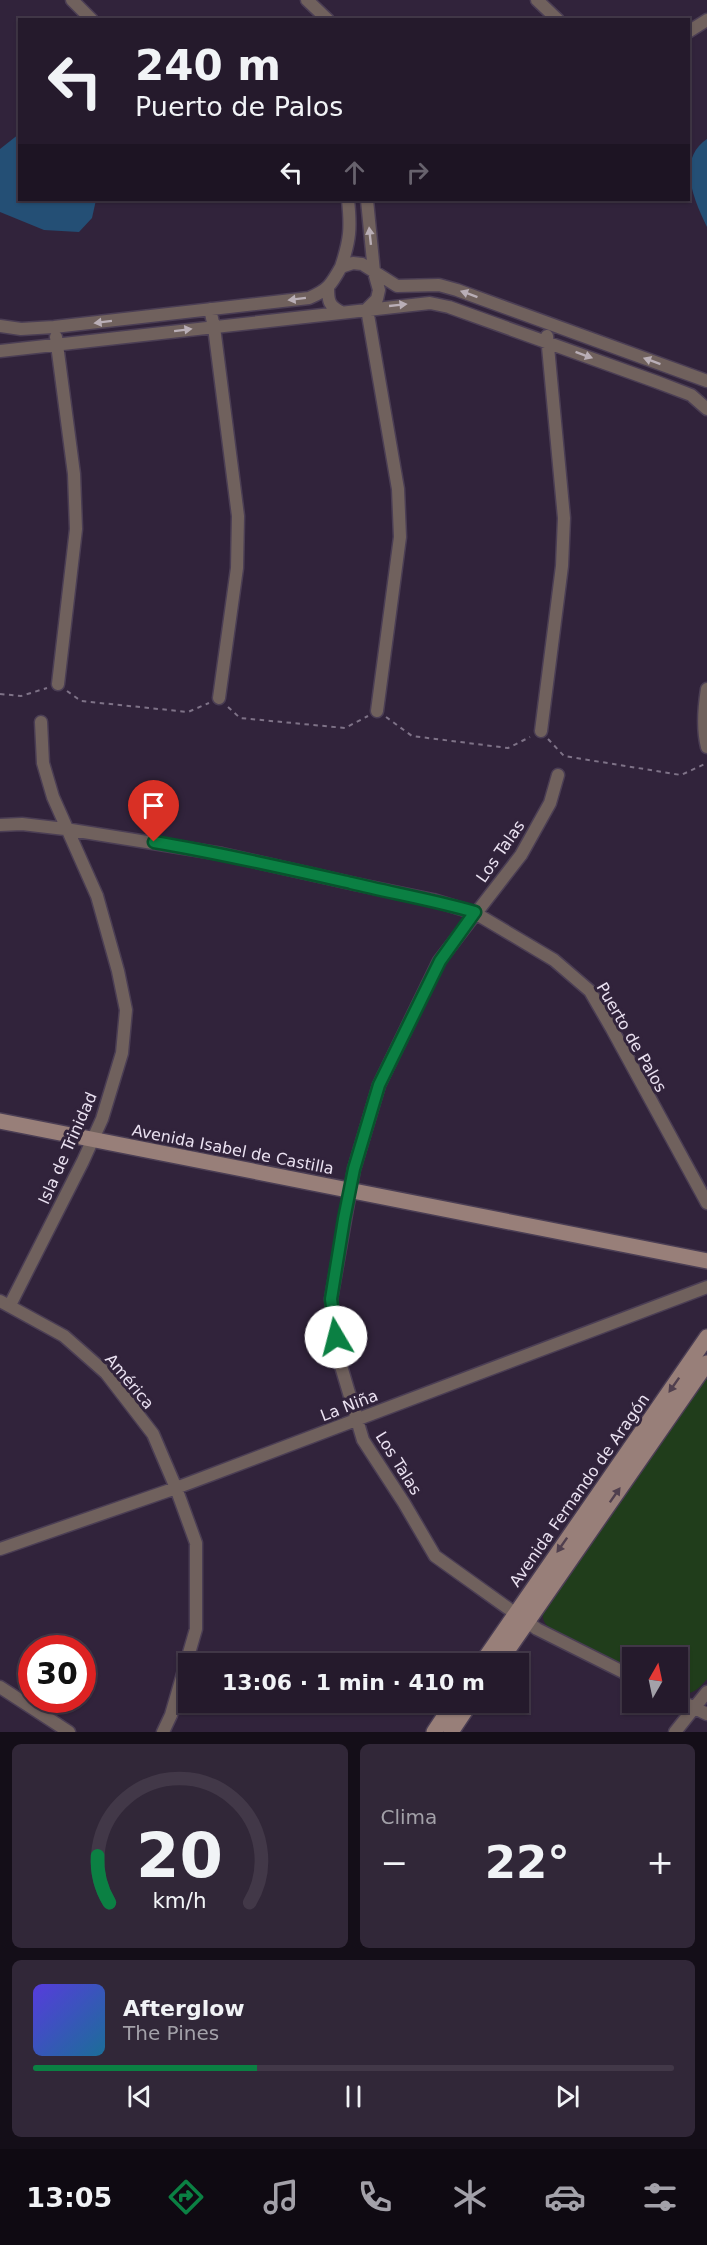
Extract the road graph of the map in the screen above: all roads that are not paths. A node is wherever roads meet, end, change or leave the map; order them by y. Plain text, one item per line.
1 (72, 0) edge
2 (307, 0) edge
3 (537, 0) edge
4 (90, 18) edge
5 (326, 18) edge
6 (556, 18) edge
7 (707, 20) edge
8 (690, 31) edge
9 (348, 201) edge
10 (367, 201) edge
11 (341, 267) junction
12 (374, 272) junction
13 (328, 288) junction
14 (210, 309) junction
15 (367, 309) junction
16 (341, 312) junction
17 (547, 323) junction
18 (0, 326) edge
19 (54, 327) junction
20 (214, 327) junction
21 (547, 342) junction
22 (57, 345) junction
23 (0, 351) edge
24 (707, 381) edge
25 (707, 407) edge
26 (58, 684) road end
27 (707, 689) edge
28 (219, 698) road end
29 (378, 711) road end
30 (41, 722) dead end
31 (541, 731) road end
32 (707, 747) edge
33 (558, 775) dead end
34 (0, 825) edge
35 (65, 829) junction
36 (475, 912) junction
37 (0, 1121) edge
38 (93, 1140) junction
39 (349, 1190) junction
40 (707, 1203) edge
41 (707, 1261) edge
42 (707, 1287) edge
43 (5, 1303) edge
44 (707, 1337) edge
45 (707, 1363) edge
46 (357, 1419) junction
47 (176, 1488) junction
48 (0, 1549) edge
49 (521, 1618) junction
50 (491, 1653) edge
51 (504, 1653) edge
52 (622, 1672) edge
53 (0, 1687) edge
54 (707, 1692) edge
55 (688, 1705) edge
56 (694, 1708) junction
57 (447, 1713) edge
58 (464, 1713) edge
59 (707, 1714) edge
60 (69, 1732) edge
61 (163, 1732) edge
62 (434, 1732) edge
63 (451, 1732) edge
64 (675, 1732) edge

1 - 4 street
2 - 5 street
3 - 6 street
7 - 8 street
9 - 11 street
12 -> 10 street
11 - 12 street
11 - 13 street
12 - 15 street
17 -> 12 street
13 -> 14 street
13 - 16 street
14 -> 19 street
14 - 20 street
15 - 16 street
15 -> 21 street
15 - 29 street
16 - 20 street
17 - 21 street
24 -> 17 street
18 - 19 street
19 - 22 street
22 -> 20 street
20 - 28 street
21 -> 25 street
21 - 31 street
22 - 23 street
22 - 26 street
27 - 32 street
30 - 35 street, Isla de Trinidad
33 - 36 street, Los Talas
34 - 35 street, Puerto de Palos
35 - 36 street, Puerto de Palos
35 - 38 street, Isla de Trinidad
36 - 39 street, Los Talas
36 - 40 street, Puerto de Palos
37 - 38 street, Avenida Isabel de Castilla
38 - 39 street, Avenida Isabel de Castilla
38 - 43 street, Isla de Trinidad
39 - 41 street, Avenida Isabel de Castilla
39 - 46 street, Los Talas
42 - 46 street, La Niña
43 - 47 street, América
44 -> 49 street, Avenida Fernando de Aragón
49 -> 45 street, Avenida Fernando de Aragón
46 - 47 street, La Niña
46 - 49 street, Los Talas
47 - 48 street, La Niña
47 - 61 street, América
49 - 50 street, Avenida Fernando de Aragón
49 - 51 street, Avenida Fernando de Aragón
49 - 52 street, Los Talas
53 - 60 street
54 - 56 street
55 - 56 street
56 - 59 street
56 - 64 street
57 - 62 street
58 - 63 street

